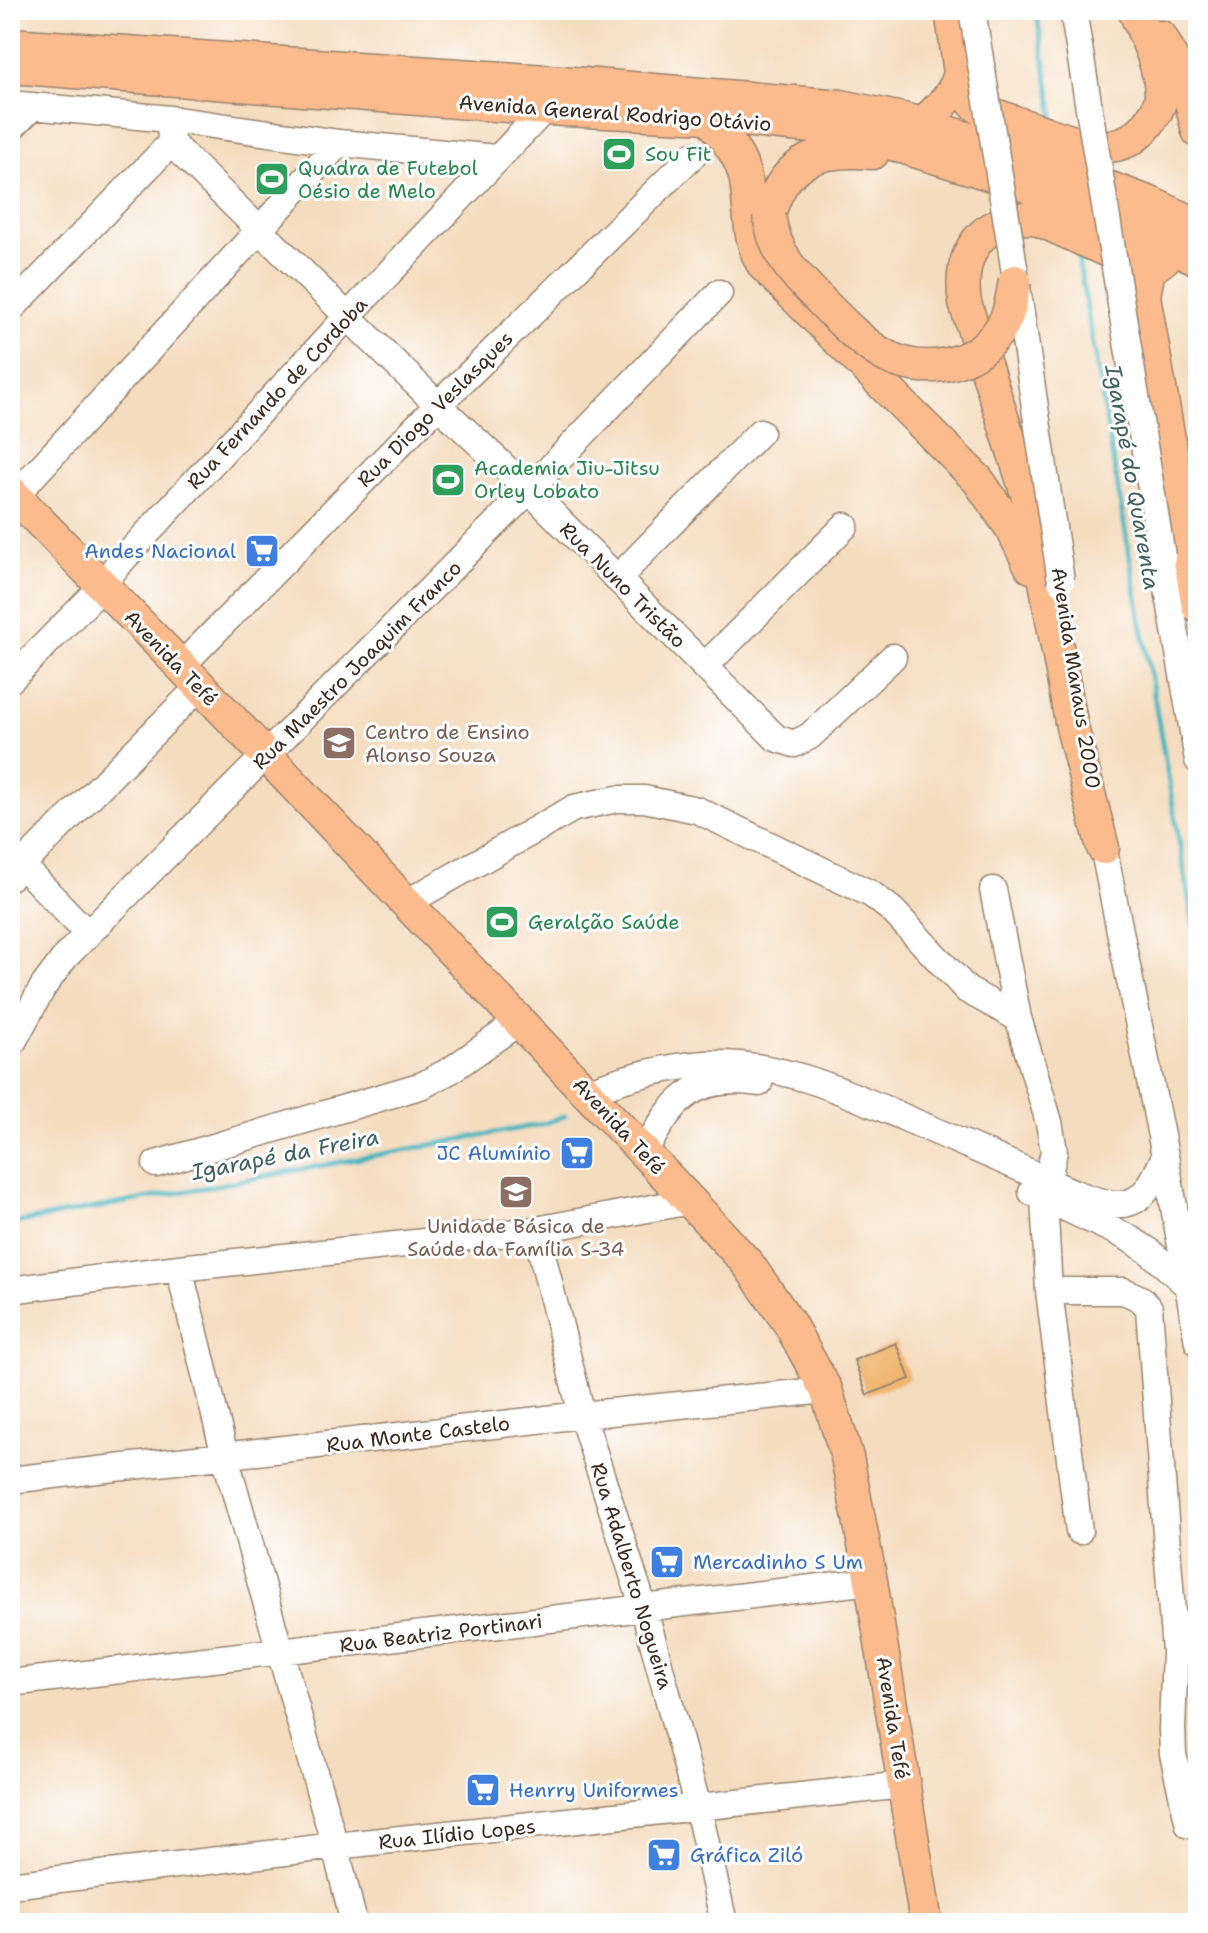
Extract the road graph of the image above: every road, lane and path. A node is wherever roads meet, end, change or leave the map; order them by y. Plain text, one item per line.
1 (951, 10) edge
2 (972, 10) edge
3 (1073, 10) edge
4 (1136, 10) edge
5 (10, 44) edge
6 (10, 67) edge
7 (960, 73) junction
8 (21, 105) edge
9 (545, 109) junction
10 (708, 117) junction
11 (922, 124) junction
12 (10, 129) edge
13 (171, 131) junction
14 (1198, 131) edge
15 (339, 143) junction
16 (693, 155) dead end
17 (1025, 156) junction
18 (496, 158) junction
19 (945, 160) junction
20 (1198, 225) edge
21 (259, 229) junction
22 (1198, 259) edge
23 (1149, 270) junction
24 (1015, 281) junction
25 (719, 293) dead end
26 (10, 310) edge
27 (348, 316) junction
28 (438, 405) junction
29 (760, 432) dead end
30 (529, 490) junction
31 (12, 496) edge
32 (845, 526) dead end
33 (617, 579) junction
34 (102, 587) junction
35 (1056, 596) junction
36 (1198, 606) edge
37 (893, 657) dead end
38 (704, 667) junction
39 (190, 677) junction
40 (10, 680) edge
41 (265, 758) junction
42 (1198, 760) edge
43 (1103, 848) joint
44 (14, 865) edge
45 (993, 890) dead end
46 (406, 903) junction
47 (88, 934) junction
48 (1018, 1018) junction
49 (520, 1021) junction
50 (10, 1047) edge
51 (587, 1092) junction
52 (644, 1153) junction
53 (1165, 1156) junction
54 (156, 1164) dead end
55 (1046, 1189) junction
56 (690, 1201) junction
57 (536, 1230) junction
58 (179, 1268) junction
59 (1188, 1286) junction
60 (10, 1290) edge
61 (1049, 1291) junction
62 (1198, 1342) edge
63 (826, 1390) junction
64 (582, 1415) junction
65 (225, 1456) junction
66 (10, 1480) edge
67 (1079, 1531) dead end
68 (871, 1581) junction
69 (644, 1609) junction
70 (279, 1651) junction
71 (10, 1683) edge
72 (904, 1785) junction
73 (698, 1808) junction
74 (1189, 1825) dead end
75 (335, 1846) junction
76 (10, 1885) edge
77 (354, 1923) edge
78 (724, 1923) edge
79 (926, 1923) edge

1 - 7 main road
2 - 24 street, Avenida Manaus 2000, bridge
3 - 42 street, bridge
4 - 14 main road
4 - 17 main road
5 - 11 main road, Avenida General Rodrigo Otávio
6 - 9 main road, Avenida General Rodrigo Otávio
7 - 11 main road
7 - 17 main road
8 - 12 street
8 - 13 street
9 - 10 main road, Avenida General Rodrigo Otávio
9 - 18 street, Rua Fernando de Cordoba
10 - 19 main road, Avenida General Rodrigo Otávio
10 - 35 main road
11 - 17 main road, Avenida General Rodrigo Otávio
13 - 15 street
13 - 21 street, Rua Nuno Tristão
13 - 26 street
15 - 18 street
15 - 21 street
16 - 28 street, Rua Diogo Veslasques
17 - 19 main road, Avenida General Rodrigo Otávio
17 - 20 main road, Avenida General Rodrigo Otávio
17 - 22 main road, Avenida General Rodrigo Otávio
18 - 27 street, Rua Fernando de Cordoba
19 - 24 main road, bridge
21 - 27 street, Rua Nuno Tristão
21 - 31 street
22 - 23 main road
23 - 35 main road
23 - 36 main road
24 - 35 street, Avenida Manaus 2000, bridge
25 - 30 street, Rua Maestro Joaquim Franco
27 - 28 street, Rua Nuno Tristão
27 - 34 street, Rua Fernando de Cordoba
28 - 30 street, Rua Nuno Tristão
28 - 39 street, Rua Diogo Veslasques
29 - 33 street
30 - 33 street, Rua Nuno Tristão
30 - 41 street, Rua Maestro Joaquim Franco
31 - 34 main road, Avenida Tefé
32 - 38 street
33 - 38 street, Rua Nuno Tristão
34 - 39 main road, Avenida Tefé
34 - 40 street, Rua Fernando de Cordoba
35 - 43 main road
37 - 38 street, Rua Nuno Tristão
39 - 41 main road, Avenida Tefé
39 - 44 street, Rua Diogo Veslasques
41 - 46 main road, Avenida Tefé
41 - 47 street, Rua Maestro Joaquim Franco
43 - 53 street
44 - 47 street
45 - 48 street
46 - 48 street
46 - 49 main road, Avenida Tefé
47 - 50 street, Rua Maestro Joaquim Franco
48 - 55 street
49 - 51 main road, Avenida Tefé
49 - 54 street
51 - 52 main road, Avenida Tefé
51 - 55 street
52 - 55 street
52 - 56 main road, Avenida Tefé
53 - 55 street
53 - 59 street
55 - 59 street
55 - 61 street
56 - 57 street
56 - 63 main road, Avenida Tefé
57 - 58 street
57 - 64 street, Rua Adalberto Nogueira
58 - 60 street
58 - 65 street
59 - 62 street
61 - 67 street
61 - 74 street
63 - 64 street, Rua Monte Castelo
63 - 68 main road, Avenida Tefé
64 - 65 street, Rua Monte Castelo
64 - 69 street, Rua Adalberto Nogueira
65 - 66 street, Rua Monte Castelo
65 - 70 street
68 - 69 street, Rua Beatriz Portinari
68 - 72 main road, Avenida Tefé
69 - 70 street, Rua Beatriz Portinari
69 - 73 street, Rua Adalberto Nogueira
70 - 71 street, Rua Beatriz Portinari
70 - 75 street
72 - 73 street, Rua Ilídio Lopes
72 - 79 main road, Avenida Tefé
73 - 75 street, Rua Ilídio Lopes
73 - 78 street, Rua Adalberto Nogueira
75 - 76 street, Rua Ilídio Lopes
75 - 77 street

